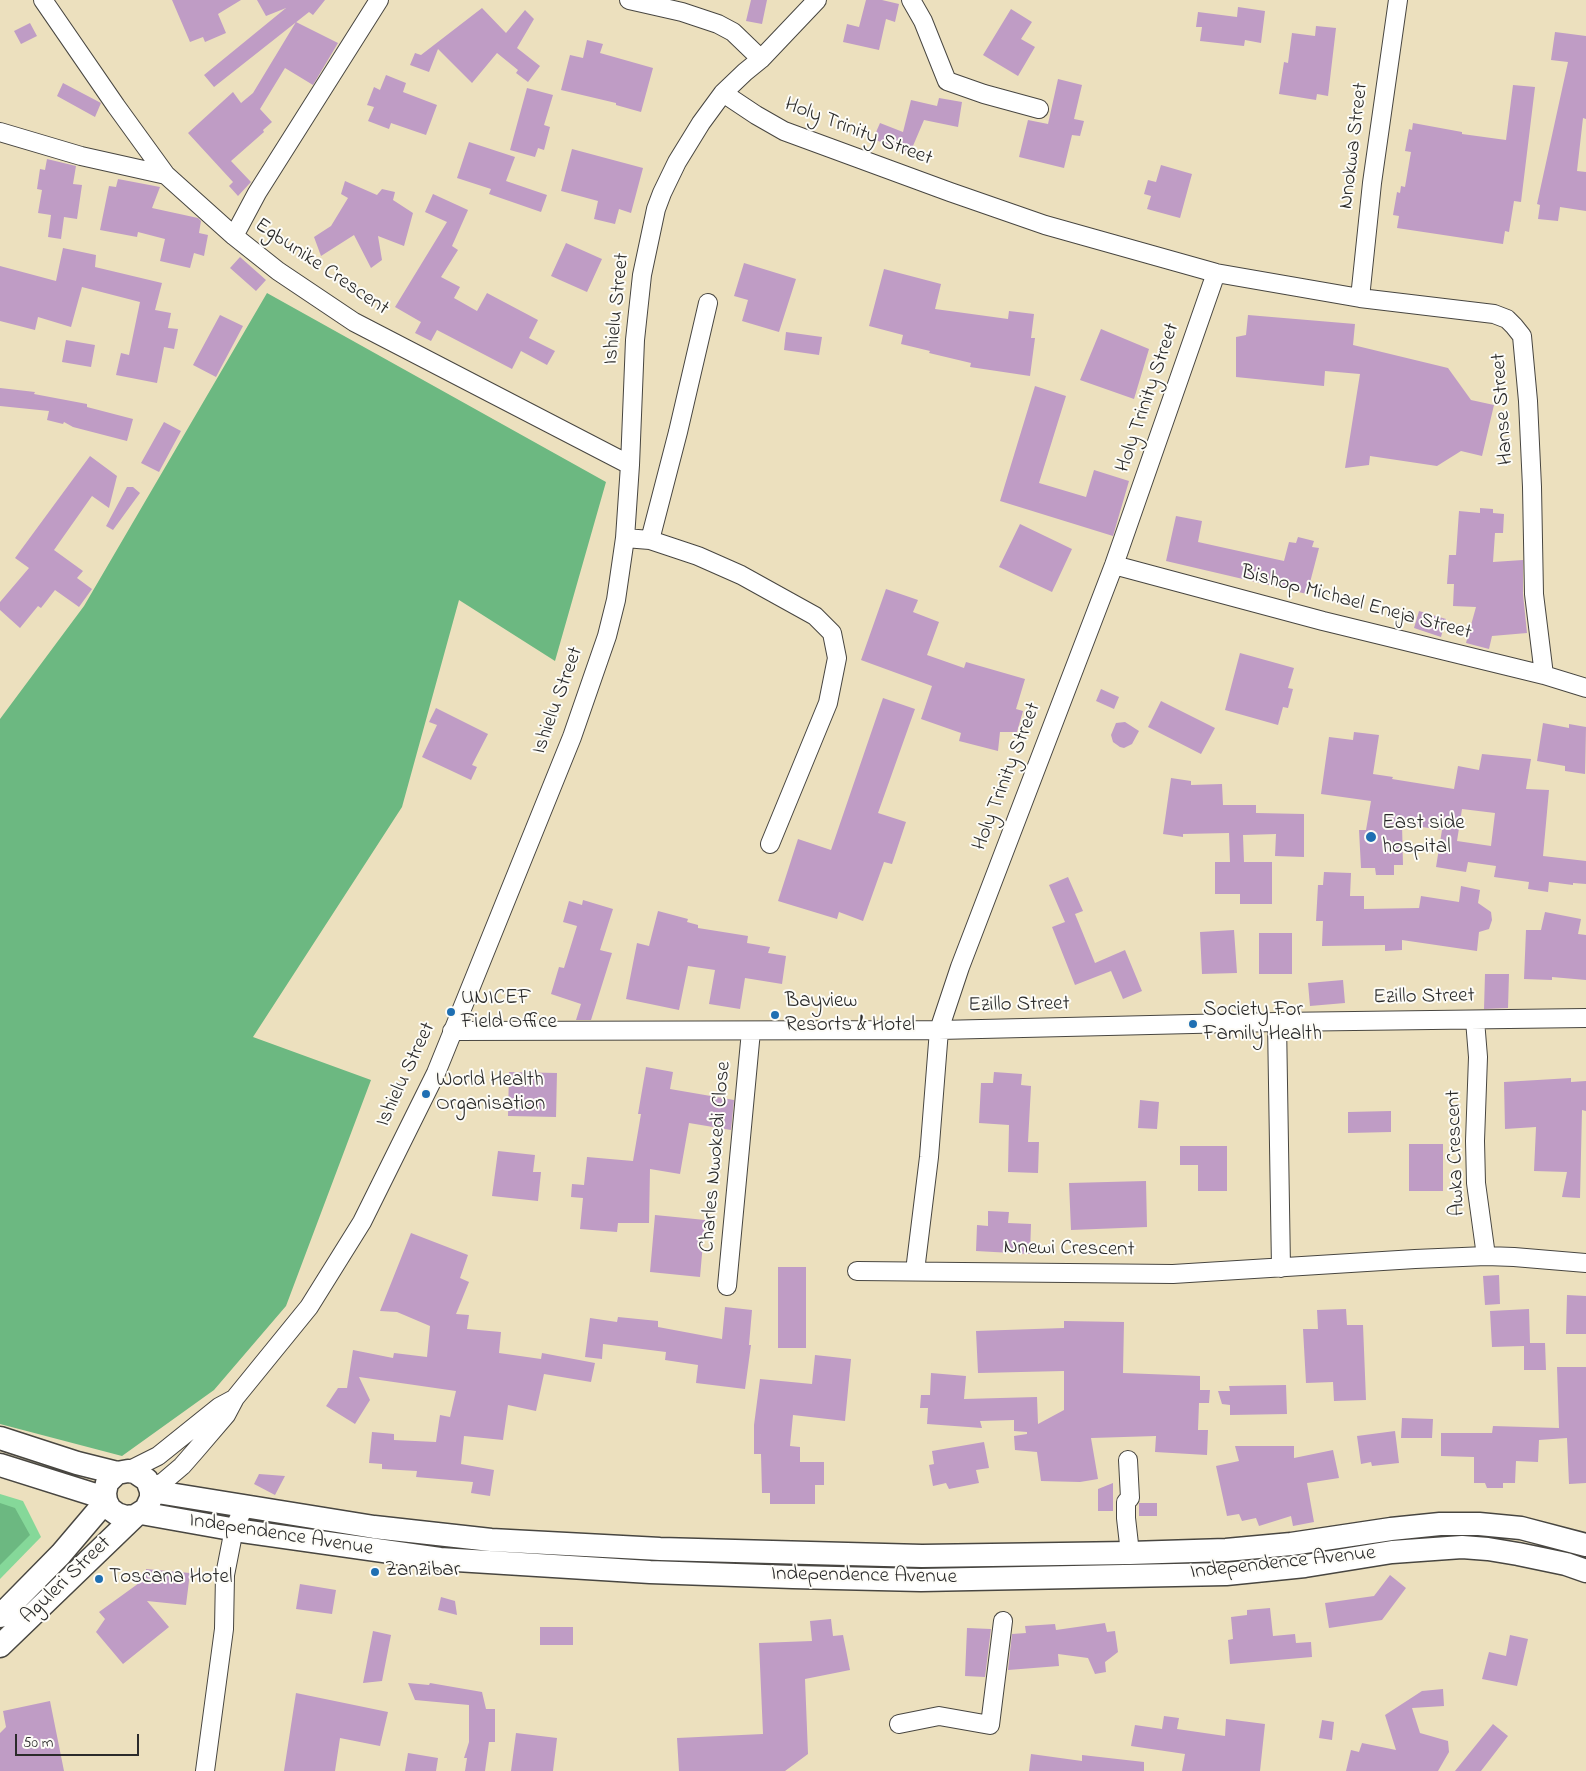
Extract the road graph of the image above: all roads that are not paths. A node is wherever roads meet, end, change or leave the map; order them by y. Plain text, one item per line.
1 (44, 0) edge
2 (379, 0) edge
3 (629, 0) edge
4 (817, 0) edge
5 (911, 0) edge
6 (1398, 0) edge
7 (761, 59) junction
8 (723, 93) junction
9 (1039, 108) dead end
10 (0, 132) edge
11 (166, 175) junction
12 (234, 236) junction
13 (1216, 273) junction
14 (1360, 298) junction
15 (708, 303) dead end
16 (630, 465) junction
17 (625, 538) junction
18 (650, 540) junction
19 (1114, 565) junction
20 (1544, 676) junction
21 (1586, 688) edge
22 (770, 844) dead end
23 (1586, 1018) edge
24 (1475, 1020) junction
25 (1278, 1022) junction
26 (939, 1030) junction
27 (452, 1031) junction
28 (751, 1031) junction
29 (1486, 1256) junction
30 (1586, 1263) edge
31 (1281, 1268) junction
32 (915, 1271) junction
33 (857, 1272) dead end
34 (727, 1286) dead end
35 (234, 1398) junction
36 (0, 1438) edge
37 (1128, 1460) dead end
38 (0, 1465) edge
39 (123, 1472) junction
40 (151, 1489) junction
41 (105, 1499) junction
42 (244, 1507) junction
43 (138, 1514) junction
44 (1521, 1528) junction
45 (234, 1529) junction
46 (1391, 1529) junction
47 (1586, 1545) edge
48 (1226, 1550) junction
49 (1392, 1552) junction
50 (1130, 1553) junction
51 (1518, 1554) junction
52 (922, 1556) junction
53 (1586, 1571) edge
54 (1226, 1574) junction
55 (921, 1580) junction
56 (0, 1616) edge
57 (1003, 1621) dead end
58 (0, 1646) edge
59 (899, 1724) dead end
60 (205, 1771) edge

1 - 11 street
2 - 12 street, Egbunike Crescent
3 - 7 street
4 - 7 street, Ishielu Street
5 - 9 street
6 - 14 street, Nnokwa Street
7 - 8 street, Ishielu Street
8 - 13 street, Holy Trinity Street
8 - 16 street, Ishielu Street
10 - 11 street
11 - 12 street
12 - 16 street, Egbunike Crescent
13 - 14 street, Hanse Street
13 - 19 street, Holy Trinity Street
14 - 20 street, Hanse Street
15 - 18 street
16 - 17 street, Ishielu Street
17 - 18 street
17 - 27 street, Ishielu Street
18 - 22 street
19 - 20 street, Bishop Michael Eneja Street
19 - 26 street, Holy Trinity Street
20 - 21 street, Bishop Michael Eneja Street
23 - 24 street, Ezillo Street
24 - 25 street, Ezillo Street
24 - 29 street, Awka Crescent
25 - 26 street, Ezillo Street
25 - 31 street
26 - 28 street, Ezillo Street
26 - 32 street, Holy Trinity Street
27 - 28 street, Ezillo Street
27 - 35 street, Ishielu Street
28 - 34 street, Charles Nwokedi Close
29 - 30 street
29 - 31 street, Nnewi Crescent
31 - 32 street, Nnewi Crescent
32 - 33 street, Nnewi Crescent
35 - 39 street
35 - 40 street
36 - 39 main road, Independence Avenue
37 - 50 street
38 - 41 main road, Independence Avenue
39 - 40 main road, Independence Avenue
39 - 41 main road
40 - 42 main road, Independence Avenue
40 - 43 main road
41 - 43 main road, Independence Avenue
41 - 56 main road, Aguleri Street
42 - 45 street
42 - 52 main road, Independence Avenue
43 - 45 main road, Independence Avenue
43 - 58 main road, Aguleri Street
44 - 46 main road, Independence Avenue
44 - 47 main road, Independence Avenue
44 - 51 main road
45 - 55 main road, Independence Avenue
45 - 60 street
46 - 48 main road, Independence Avenue
46 - 49 main road
48 - 50 main road, Independence Avenue
48 - 54 main road
49 - 51 main road, Independence Avenue
49 - 54 main road, Independence Avenue
50 - 52 main road, Independence Avenue
51 - 53 main road, Independence Avenue
52 - 55 main road
54 - 55 main road, Independence Avenue
57 - 59 street

